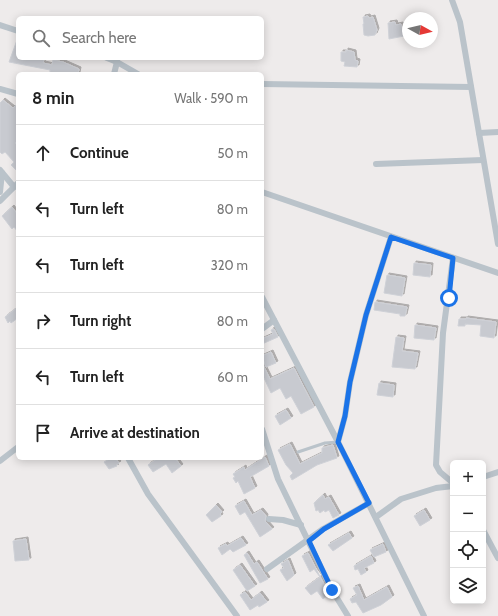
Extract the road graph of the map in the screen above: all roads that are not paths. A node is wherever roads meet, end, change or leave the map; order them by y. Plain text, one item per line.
1 (452, 0) edge
2 (0, 26) edge
3 (16, 30) edge
4 (112, 60) edge
5 (118, 62) junction
6 (115, 72) edge
7 (135, 72) edge
8 (264, 84) edge
9 (471, 87) junction
10 (0, 89) edge
11 (16, 93) edge
12 (498, 132) edge
13 (479, 133) junction
14 (483, 160) junction
15 (376, 164) dead end
16 (1, 172) edge
17 (16, 185) edge
18 (0, 192) edge
19 (264, 193) edge
20 (0, 201) edge
21 (391, 237) junction
22 (498, 244) edge
23 (453, 258) junction
24 (498, 273) edge
25 (264, 301) edge
26 (274, 320) junction
27 (264, 328) edge
28 (264, 435) edge
29 (338, 442) junction
30 (16, 449) edge
31 (298, 452) dead end
32 (129, 460) edge
33 (0, 461) edge
34 (498, 472) edge
35 (486, 476) edge
36 (450, 480) edge
37 (450, 486) edge
38 (369, 503) junction
39 (376, 517) junction
40 (269, 519) dead end
41 (301, 525) junction
42 (484, 532) edge
43 (309, 541) junction
44 (498, 558) edge
45 (267, 569) dead end
46 (236, 616) edge
47 (348, 616) edge
48 (424, 616) edge

1 - 9 street
2 - 3 street
4 - 5 street
5 - 6 street
5 - 7 street
8 - 9 street
9 - 13 street
10 - 11 street
12 - 13 street
13 - 14 street
14 - 15 street
14 - 22 street
16 - 17 street
16 - 18 street
17 - 20 street
19 - 21 street
21 - 23 street
21 - 29 street
23 - 24 street
23 - 36 street
25 - 26 street
26 - 27 street
26 - 29 street
28 - 41 street
29 - 31 lane
29 - 38 street
30 - 33 street
32 - 46 street
34 - 35 street
37 - 39 street
38 - 39 street
38 - 43 street
39 - 48 street
40 - 41 street
41 - 43 street
42 - 44 street
43 - 45 street
43 - 47 street

